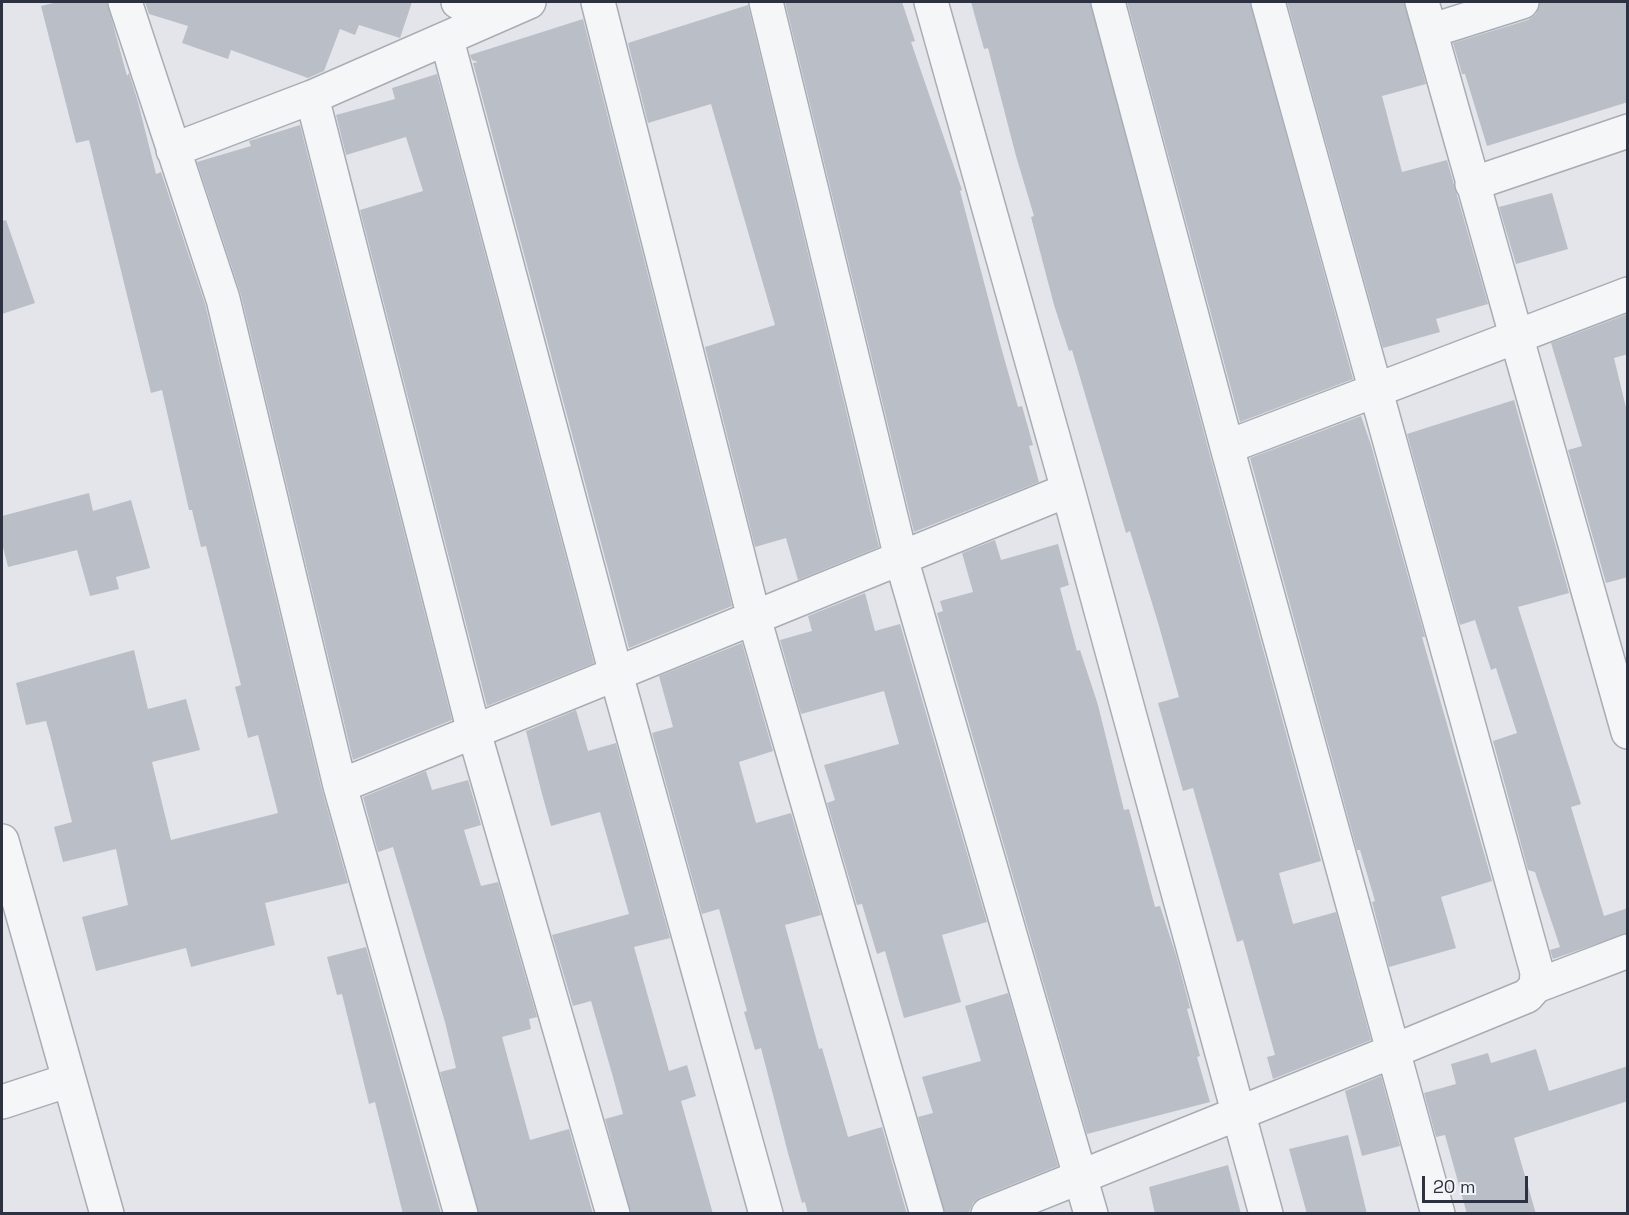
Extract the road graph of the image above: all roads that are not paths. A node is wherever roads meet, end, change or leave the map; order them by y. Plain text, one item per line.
1 (125, 2) edge
2 (458, 2) edge
3 (529, 2) edge
4 (598, 2) edge
5 (766, 2) edge
6 (931, 2) edge
7 (1108, 2) edge
8 (1268, 2) edge
9 (1522, 2) edge
10 (495, 16) junction
11 (1426, 16) edge
12 (447, 40) junction
13 (312, 97) junction
14 (1628, 131) edge
15 (173, 150) junction
16 (1472, 184) junction
17 (1628, 294) edge
18 (1517, 337) junction
19 (1376, 391) junction
20 (1227, 447) junction
21 (1068, 490) junction
22 (901, 558) junction
23 (754, 618) junction
24 (616, 674) junction
25 (474, 732) junction
26 (1628, 732) edge
27 (340, 786) junction
28 (2, 841) edge
29 (8, 892) edge
30 (1628, 951) edge
31 (1536, 986) junction
32 (1391, 1052) junction
33 (69, 1080) junction
34 (2, 1102) edge
35 (1239, 1113) junction
36 (1080, 1177) junction
37 (107, 1214) edge
38 (461, 1214) edge
39 (613, 1214) edge
40 (766, 1214) edge
41 (927, 1214) edge
42 (988, 1214) edge
43 (1091, 1214) edge
44 (1266, 1214) edge
45 (1438, 1214) edge

1 - 15 street
2 - 10 street
3 - 10 street
4 - 23 street
5 - 22 street
6 - 21 street
7 - 20 street
8 - 19 street
9 - 11 street
10 - 12 street
11 - 16 street
12 - 13 street
12 - 24 street
13 - 15 street
13 - 25 street
14 - 16 street
15 - 27 street
16 - 18 street
17 - 18 street
18 - 19 street
18 - 26 street
19 - 20 street
19 - 31 street
20 - 32 street
21 - 22 street
21 - 35 street
22 - 23 street
22 - 36 street
23 - 24 street
23 - 41 street
24 - 25 street
24 - 40 street
25 - 27 street
25 - 39 street
27 - 38 street
28 - 29 street
29 - 33 street
30 - 31 street
31 - 32 street
32 - 35 street
32 - 45 street
33 - 34 street
33 - 37 street
35 - 36 street
35 - 44 street
36 - 42 street
36 - 43 street

